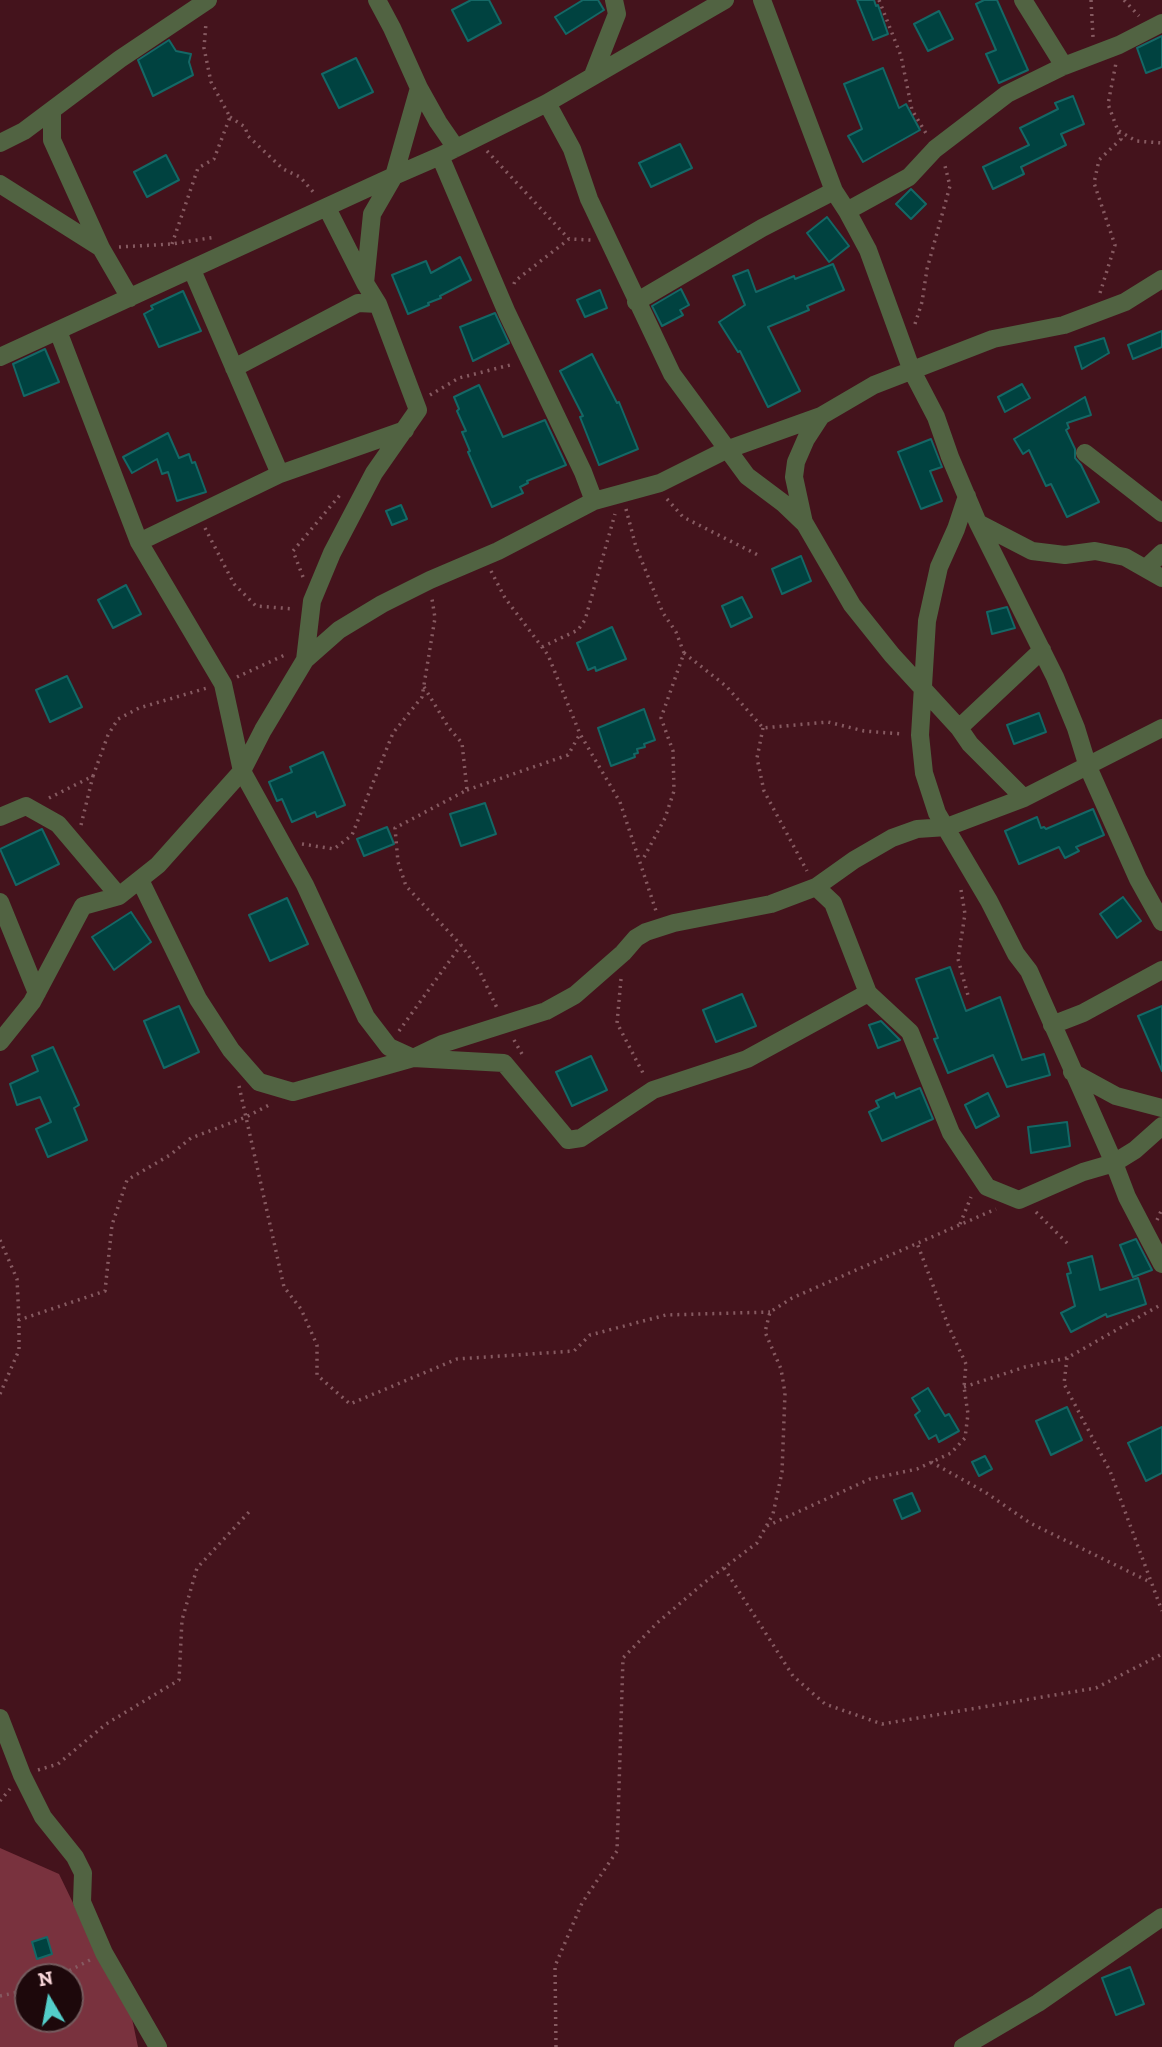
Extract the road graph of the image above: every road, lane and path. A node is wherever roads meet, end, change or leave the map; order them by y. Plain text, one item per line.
1 (208, 0) edge
2 (377, 0) edge
3 (614, 0) edge
4 (725, 0) edge
5 (762, 0) edge
6 (1023, 0) edge
7 (1091, 0) edge
8 (1162, 23) edge
9 (1119, 45) junction
10 (1092, 56) junction
11 (1064, 66) junction
12 (593, 75) junction
13 (419, 88) junction
14 (547, 103) junction
15 (52, 111) junction
16 (230, 117) junction
17 (1119, 131) junction
18 (474, 139) junction
19 (0, 143) edge
20 (1162, 143) edge
21 (448, 152) junction
22 (394, 176) junction
23 (0, 184) edge
24 (834, 191) junction
25 (327, 208) junction
26 (847, 211) junction
27 (219, 237) dead end
28 (569, 239) junction
29 (608, 241) junction
30 (172, 244) junction
31 (101, 248) junction
32 (192, 270) junction
33 (1162, 279) edge
34 (365, 283) junction
35 (130, 299) junction
36 (636, 302) junction
37 (378, 303) junction
38 (1095, 312) junction
39 (507, 313) junction
40 (58, 331) junction
41 (0, 358) edge
42 (529, 360) junction
43 (234, 368) junction
44 (912, 372) junction
45 (418, 410) junction
46 (821, 416) junction
47 (405, 430) junction
48 (726, 450) junction
49 (1085, 453) dead end
50 (280, 474) junction
51 (654, 484) junction
52 (621, 493) junction
53 (967, 496) junction
54 (594, 501) junction
55 (198, 513) junction
56 (1162, 513) edge
57 (978, 523) junction
58 (805, 524) junction
59 (139, 542) junction
60 (1162, 553) edge
61 (758, 555) dead end
62 (483, 557) junction
63 (1146, 568) junction
64 (1162, 579) edge
65 (429, 580) junction
66 (312, 610) junction
67 (542, 647) junction
68 (1042, 650) junction
69 (306, 652) junction
70 (684, 653) junction
71 (223, 684) junction
72 (424, 687) junction
73 (924, 691) junction
74 (763, 728) junction
75 (959, 728) junction
76 (1162, 728) edge
77 (580, 734) junction
78 (920, 735) junction
79 (1088, 767) junction
80 (242, 771) junction
81 (93, 776) junction
82 (467, 790) junction
83 (1024, 797) junction
84 (26, 806) junction
85 (0, 817) edge
86 (947, 827) junction
87 (281, 841) junction
88 (76, 845) junction
89 (641, 862) junction
90 (139, 880) junction
91 (816, 887) junction
92 (960, 888) dead end
93 (119, 896) junction
94 (0, 902) edge
95 (1162, 922) edge
96 (661, 928) junction
97 (461, 945) junction
98 (623, 953) junction
99 (1162, 970) edge
100 (37, 993) junction
101 (868, 993) junction
102 (969, 999) dead end
103 (505, 1024) junction
104 (1052, 1026) junction
105 (0, 1042) edge
106 (388, 1046) junction
107 (231, 1050) junction
108 (414, 1058) junction
109 (1072, 1072) junction
110 (653, 1090) junction
111 (293, 1092) junction
112 (1162, 1108) edge
113 (246, 1117) junction
114 (1162, 1126) edge
115 (1114, 1163) junction
116 (980, 1177) junction
117 (1018, 1200) junction
118 (960, 1224) junction
119 (0, 1240) edge
120 (917, 1243) junction
121 (1069, 1245) dead end
122 (1162, 1264) edge
123 (1162, 1304) edge
124 (769, 1312) junction
125 (19, 1320) junction
126 (1067, 1359) junction
127 (964, 1387) junction
128 (0, 1394) edge
129 (931, 1462) junction
130 (249, 1512) dead end
131 (765, 1527) junction
132 (724, 1568) junction
133 (1152, 1583) junction
134 (1162, 1611) edge
135 (1162, 1654) edge
136 (0, 1718) edge
137 (22, 1775) junction
138 (1162, 1917) edge
139 (104, 1953) junction
140 (84, 1963) edge
141 (158, 2047) edge
142 (556, 2047) edge
143 (963, 2047) edge

1 - 15 street
1 - 16 path
2 - 13 street
3 - 12 street
4 - 12 street
5 - 24 street
6 - 11 street
7 - 10 path
8 - 9 street
9 - 10 street
9 - 17 path
10 - 11 street
11 - 26 street
12 - 14 street
13 - 21 street
13 - 22 street
14 - 18 street
14 - 29 street
15 - 19 street
15 - 31 street
16 - 25 path
16 - 30 path
17 - 20 path
17 - 38 path
18 - 21 street
18 - 28 path
21 - 22 street
21 - 39 street
22 - 25 street
22 - 34 street
23 - 31 street
24 - 26 street
24 - 36 street
25 - 32 street
25 - 34 street
26 - 44 street
27 - 30 path
28 - 29 path
28 - 39 path
29 - 36 street
30 - 31 path
31 - 35 street
32 - 35 street
32 - 43 street
33 - 38 street
34 - 37 street
35 - 40 street
36 - 48 street
37 - 43 street
37 - 45 street
38 - 44 street
39 - 42 street
40 - 41 street
40 - 59 street
42 - 45 path
42 - 54 street
43 - 50 street
44 - 46 street
44 - 53 street
45 - 47 street
46 - 48 street
46 - 58 street
47 - 50 street
47 - 66 street
48 - 51 street
48 - 58 street
49 - 56 street
50 - 55 street
51 - 52 street
51 - 61 path
52 - 54 street
52 - 67 path
52 - 70 path
53 - 57 street
53 - 73 street
54 - 62 street
55 - 59 street
55 - 66 path
57 - 63 street
57 - 68 street
58 - 73 street
59 - 71 street
60 - 63 street
62 - 65 street
62 - 67 path
63 - 64 street
65 - 69 street
65 - 72 path
66 - 69 street
67 - 77 path
68 - 75 street
68 - 79 street
69 - 71 path
69 - 80 street
70 - 74 path
70 - 89 path
71 - 80 street
71 - 81 path
72 - 82 path
72 - 87 path
73 - 75 street
73 - 78 street
74 - 78 path
74 - 91 path
75 - 83 street
76 - 79 street
77 - 82 path
77 - 89 path
78 - 86 street
79 - 83 street
79 - 95 street
80 - 87 street
80 - 90 street
81 - 84 path
81 - 88 path
82 - 97 path
83 - 86 street
84 - 85 street
84 - 88 street
86 - 91 street
86 - 104 street
87 - 106 street
88 - 93 street
89 - 96 path
90 - 93 street
90 - 107 street
91 - 96 street
91 - 101 street
92 - 102 path
93 - 100 street
94 - 100 street
96 - 98 street
97 - 103 path
97 - 106 path
98 - 103 street
98 - 110 path
99 - 104 street
100 - 105 street
101 - 110 street
101 - 116 street
103 - 108 street
104 - 109 street
106 - 108 street
107 - 111 street
107 - 113 path
108 - 110 street
108 - 111 street
109 - 112 street
109 - 115 street
111 - 113 path
113 - 124 path
113 - 125 path
114 - 115 street
115 - 117 street
115 - 122 street
116 - 117 street
116 - 118 path
117 - 118 path
117 - 121 path
118 - 120 path
119 - 125 path
120 - 124 path
120 - 127 path
123 - 126 path
124 - 131 path
125 - 128 path
126 - 127 path
126 - 133 path
127 - 129 path
129 - 131 path
129 - 133 path
130 - 137 path
131 - 132 path
132 - 135 path
132 - 142 path
133 - 134 path
136 - 137 street
137 - 139 street
138 - 143 street
139 - 140 path
139 - 141 street

